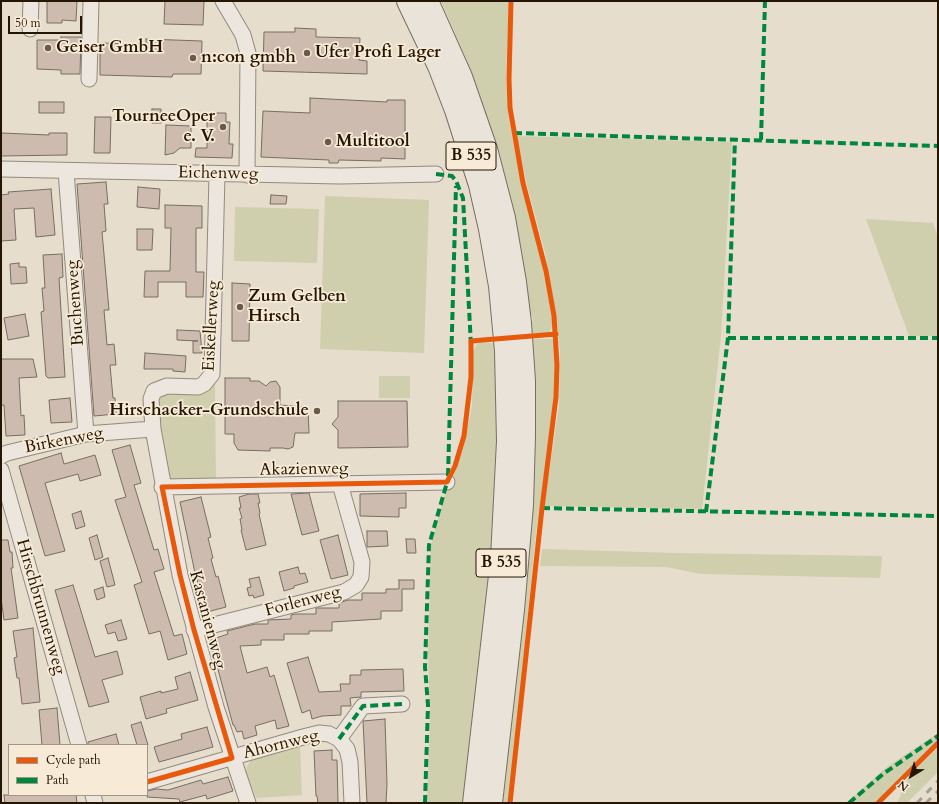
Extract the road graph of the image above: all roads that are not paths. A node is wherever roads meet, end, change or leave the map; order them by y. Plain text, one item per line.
1 (31, 1) edge
2 (91, 1) edge
3 (223, 1) edge
4 (408, 1) edge
5 (427, 1) edge
6 (30, 29) dead end
7 (89, 78) dead end
8 (1, 169) edge
9 (66, 171) junction
10 (436, 174) dead end
11 (217, 175) junction
12 (247, 175) junction
13 (153, 429) junction
14 (86, 434) junction
15 (1, 456) edge
16 (1, 470) edge
17 (447, 482) dead end
18 (340, 484) junction
19 (162, 487) junction
20 (194, 630) junction
21 (402, 704) dead end
22 (339, 739) junction
23 (79, 744) edge
24 (232, 758) junction
25 (148, 782) edge
26 (248, 803) edge
27 (352, 803) edge
28 (474, 803) edge
29 (491, 803) edge

1 - 6 street
2 - 7 street
3 - 12 street
4 - 28 highway, B 535
5 - 29 highway, B 535
8 - 9 street, Eichenweg
9 - 11 street, Eichenweg
9 - 14 street, Buchenweg
10 - 12 street, Eichenweg
11 - 12 street, Eichenweg
11 - 13 street, Eiskellerweg
13 - 14 street, Birkenweg
13 - 19 street, Kastanienweg
14 - 15 street, Birkenweg
16 - 23 street, Hirschbrunnenweg
17 - 18 street, Akazienweg
18 - 19 street, Akazienweg
18 - 20 street, Forlenweg
19 - 20 street, Kastanienweg
20 - 24 street, Kastanienweg
21 - 22 street, Ahornweg
22 - 24 street, Ahornweg
22 - 27 street
24 - 25 street, Ahornweg
24 - 26 street, Kastanienweg

